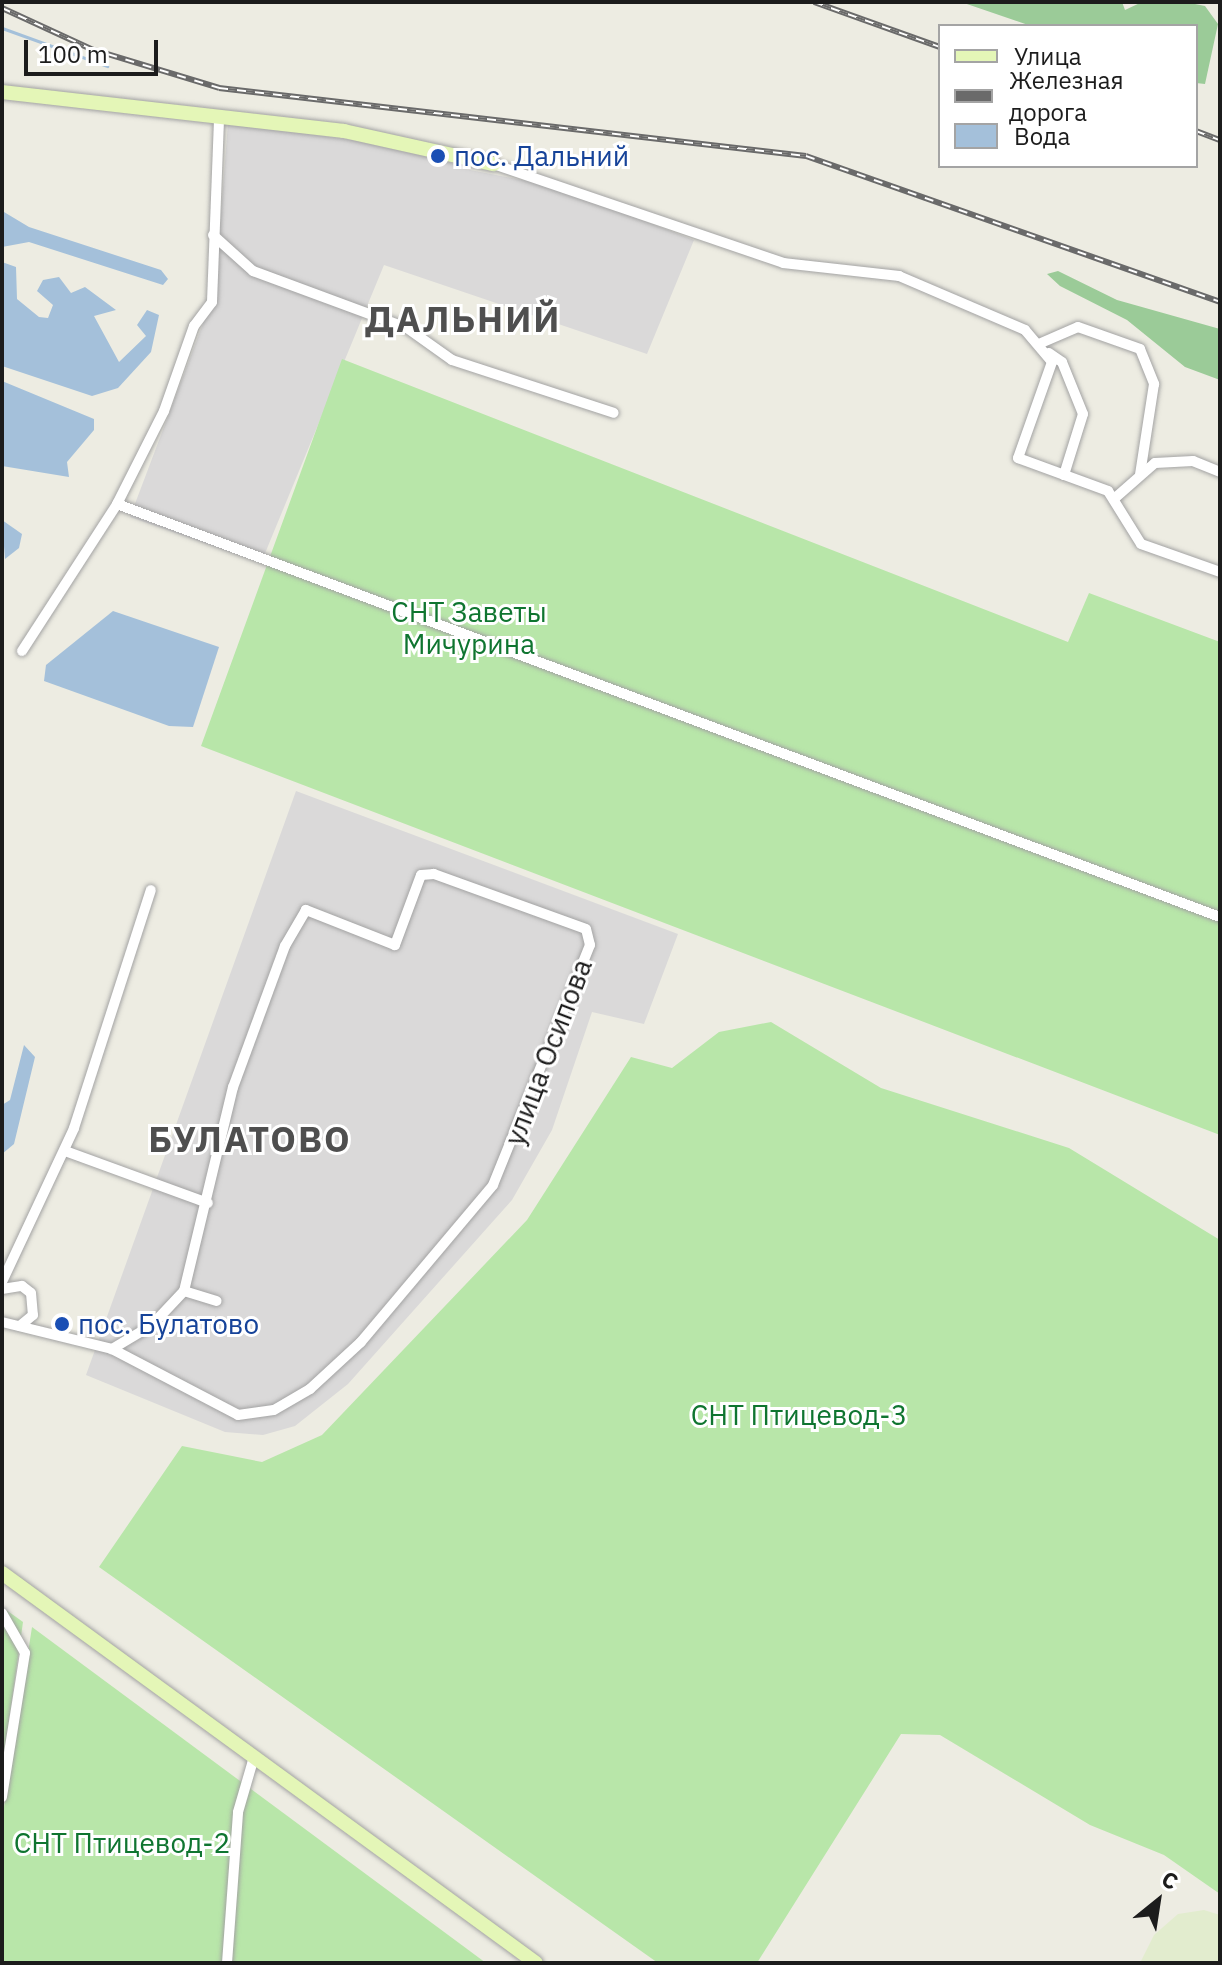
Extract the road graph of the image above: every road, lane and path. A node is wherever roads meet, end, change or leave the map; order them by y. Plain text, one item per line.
1 (2, 92) edge
2 (219, 117) junction
3 (493, 164) joint
4 (213, 235) junction
5 (1041, 343) junction
6 (1049, 353) junction
7 (614, 413) dead end
8 (1220, 472) edge
9 (1140, 474) junction
10 (1064, 475) junction
11 (1115, 498) junction
12 (117, 504) junction
13 (1220, 572) edge
14 (22, 651) dead end
15 (151, 890) dead end
16 (1220, 917) edge
17 (65, 1151) junction
18 (208, 1203) junction
19 (2, 1282) edge
20 (2, 1289) edge
21 (184, 1291) junction
22 (216, 1301) dead end
23 (2, 1322) edge
24 (20, 1326) junction
25 (112, 1349) junction
26 (2, 1573) edge
27 (2, 1613) edge
28 (254, 1757) junction
29 (2, 1797) edge
30 (227, 1963) edge
31 (536, 1963) edge

1 - 2 main road
2 - 3 main road
2 - 4 street
3 - 5 street
4 - 7 street
4 - 12 street
5 - 6 street
5 - 9 street
6 - 10 street
6 - 10 street
8 - 9 street
9 - 11 street
10 - 11 street
11 - 13 street
12 - 14 street
12 - 16 street
15 - 17 street
17 - 18 street
17 - 19 street
18 - 21 street, улица Осипова
18 - 25 street, улица Осипова
20 - 24 street
21 - 22 street
21 - 25 street, улица Осипова
23 - 24 street, улица Осипова
24 - 25 street, улица Осипова
26 - 28 main road
27 - 29 street
28 - 30 street
28 - 31 main road

